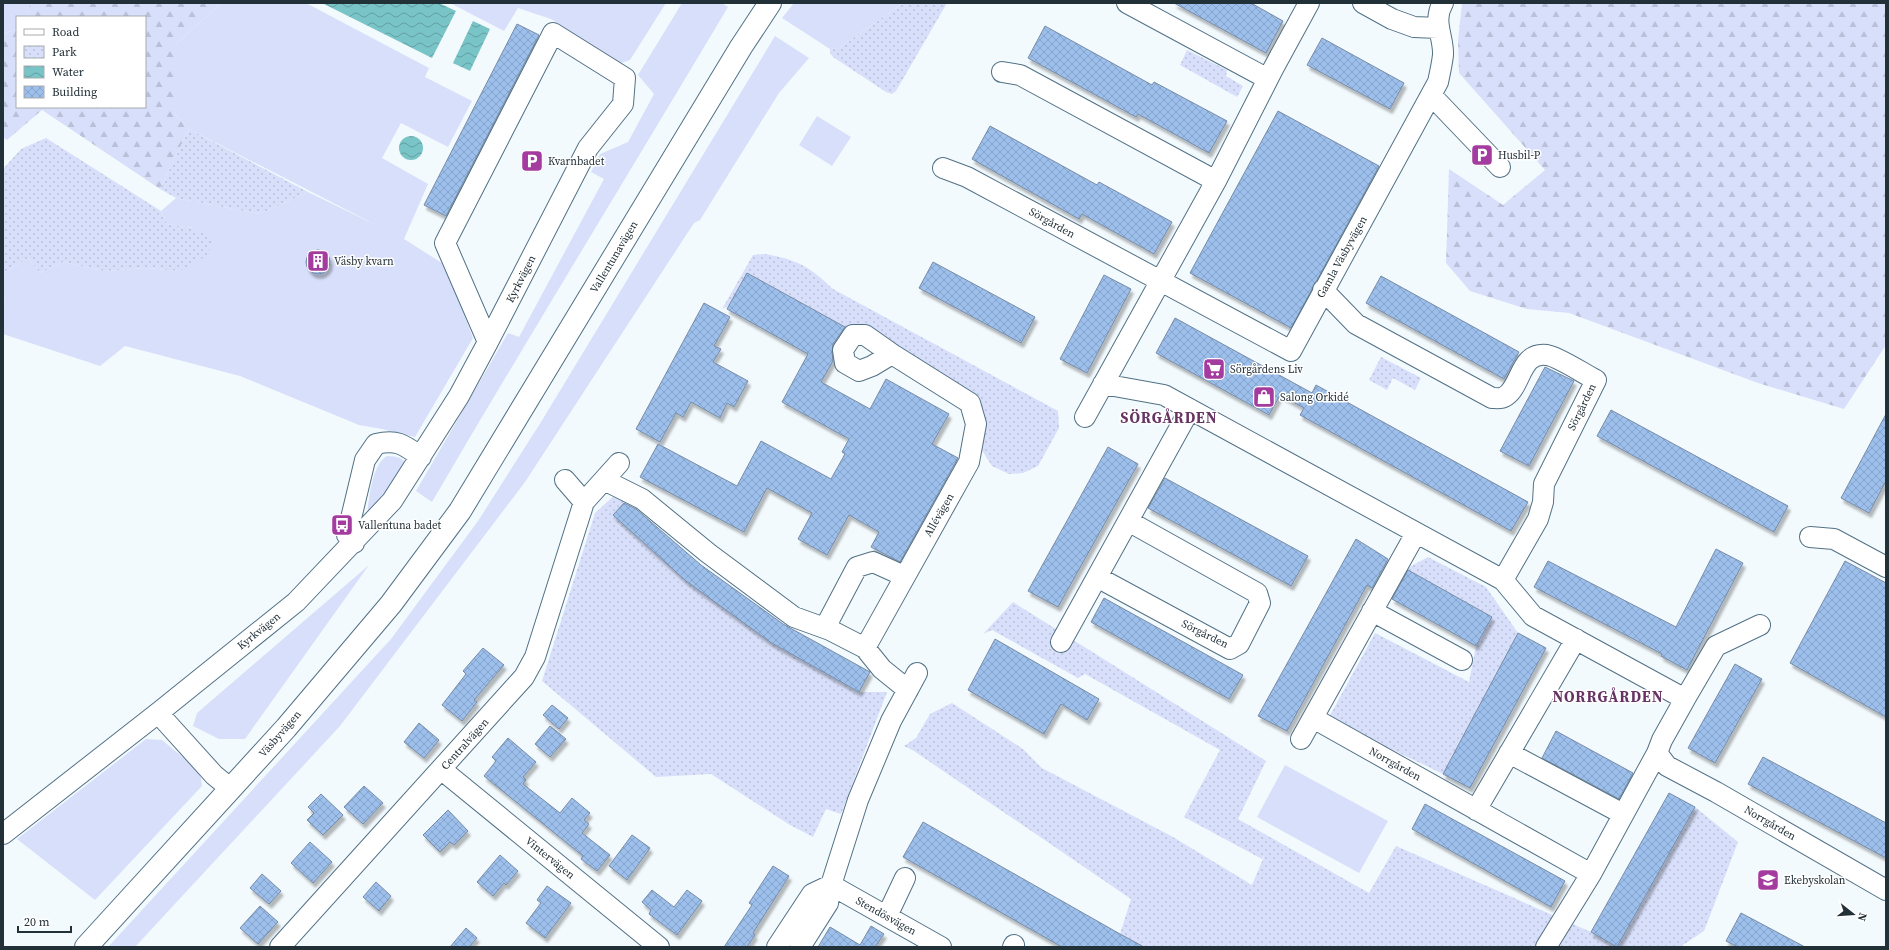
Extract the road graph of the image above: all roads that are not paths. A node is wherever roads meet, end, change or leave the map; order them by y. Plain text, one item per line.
1 (770, 3) edge
2 (1127, 3) edge
3 (1309, 3) edge
4 (1363, 3) edge
5 (1443, 3) edge
6 (1438, 28) junction
7 (1002, 72) dead end
8 (1268, 79) junction
9 (1432, 96) junction
10 (1500, 167) dead end
11 (943, 168) dead end
12 (1216, 181) junction
13 (1160, 282) junction
14 (1323, 290) junction
15 (488, 342) junction
16 (892, 354) dead end
17 (1103, 384) junction
18 (1190, 409) junction
19 (1085, 417) dead end
20 (421, 457) junction
21 (619, 462) dead end
22 (565, 480) dead end
23 (604, 480) junction
24 (584, 502) junction
25 (460, 511) joint
26 (1128, 520) junction
27 (1416, 533) junction
28 (1810, 537) dead end
29 (354, 542) junction
30 (1886, 567) edge
31 (904, 576) junction
32 (1097, 576) junction
33 (1504, 580) junction
34 (1372, 611) junction
35 (1760, 625) dead end
36 (830, 630) junction
37 (1576, 639) junction
38 (1061, 642) dead end
39 (865, 648) junction
40 (1462, 660) dead end
41 (917, 673) dead end
42 (908, 690) junction
43 (1685, 700) junction
44 (158, 713) junction
45 (1313, 718) junction
46 (1301, 739) dead end
47 (1510, 753) junction
48 (1657, 753) junction
49 (442, 770) junction
50 (231, 790) junction
51 (1476, 810) junction
52 (1623, 814) junction
53 (3, 834) edge
54 (1591, 874) junction
55 (905, 878) dead end
56 (831, 885) junction
57 (1886, 890) edge
58 (887, 916) junction
59 (86, 947) edge
60 (280, 947) edge
61 (659, 947) edge
62 (776, 947) edge
63 (800, 947) edge
64 (941, 947) edge
65 (1546, 947) edge

1 - 25 main road, Vallentunavägen
2 - 8 street
3 - 8 street
4 - 6 street
5 - 6 street, Gamla Väsbyvägen
6 - 9 street, Gamla Väsbyvägen
7 - 12 street
8 - 12 street
9 - 10 street
9 - 14 street, Gamla Väsbyvägen
11 - 13 street, Sörgården
12 - 13 street
13 - 14 street, Gamla Väsbyvägen
13 - 17 street
14 - 33 street, Sörgården
15 - 15 street, Kyrkvägen
15 - 20 street, Kyrkvägen
16 - 31 street, Allévägen
17 - 18 street
17 - 19 street
18 - 26 street
18 - 27 street
20 - 29 street, Kyrkvägen
20 - 29 street
21 - 23 street, Centralvägen
22 - 24 street
23 - 24 street, Centralvägen
23 - 36 street
24 - 49 street, Centralvägen
25 - 50 main road, Väsbyvägen
26 - 32 street
26 - 32 street, Sörgården
27 - 33 street
27 - 34 street
28 - 30 street
29 - 44 street, Kyrkvägen
31 - 36 street
31 - 39 street, Allévägen
32 - 38 street
33 - 37 street
34 - 40 street
34 - 45 street
35 - 43 street
36 - 39 street
37 - 43 street
37 - 47 street
39 - 42 street
41 - 42 street
42 - 56 street
43 - 48 street
44 - 50 street
44 - 53 street, Kyrkvägen
45 - 46 street
45 - 51 street, Norrgården
47 - 51 street
47 - 52 street
48 - 52 street
48 - 57 street, Norrgården
49 - 60 street, Centralvägen
49 - 61 street, Vintervägen
50 - 59 main road, Väsbyvägen
51 - 54 street, Norrgården
52 - 54 street
54 - 65 street
55 - 58 street
56 - 58 street, Stendösvägen
56 - 62 street
56 - 63 street
58 - 64 street, Stendösvägen

